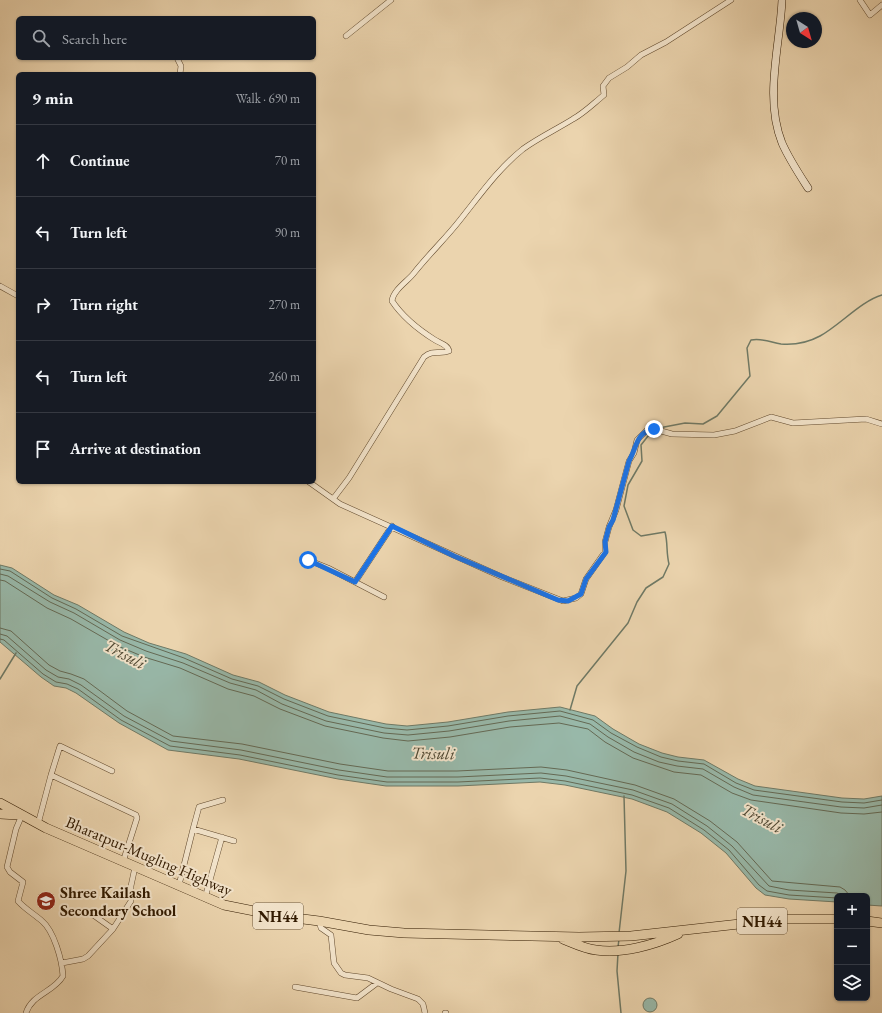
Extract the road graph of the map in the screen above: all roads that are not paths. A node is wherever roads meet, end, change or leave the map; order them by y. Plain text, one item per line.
1 (390, 0) edge
2 (731, 0) edge
3 (782, 0) edge
4 (860, 0) edge
5 (882, 5) edge
6 (346, 36) dead end
7 (178, 60) edge
8 (180, 72) edge
9 (808, 188) dead end
10 (0, 286) edge
11 (16, 295) edge
12 (882, 424) edge
13 (311, 484) edge
14 (333, 500) junction
15 (392, 526) junction
16 (308, 560) dead end
17 (355, 582) junction
18 (384, 597) dead end
19 (112, 771) dead end
20 (51, 775) junction
21 (223, 800) dead end
22 (0, 802) edge
23 (0, 814) edge
24 (22, 815) junction
25 (38, 824) junction
26 (193, 829) junction
27 (222, 837) junction
28 (234, 841) dead end
29 (123, 862) junction
30 (135, 867) junction
31 (179, 885) junction
32 (205, 898) junction
33 (74, 914) dead end
34 (834, 919) edge
35 (319, 921) junction
36 (870, 921) edge
37 (882, 923) edge
38 (113, 929) junction
39 (686, 930) junction
40 (554, 936) junction
41 (62, 963) junction
42 (377, 983) junction
43 (295, 987) dead end
44 (26, 1013) edge
45 (425, 1013) edge

1 - 6 street
2 - 14 street
3 - 9 street
4 - 5 street
7 - 8 street
10 - 11 street
12 - 15 street
13 - 14 street
14 - 15 street
15 - 17 street
16 - 17 street
17 - 18 street
19 - 20 street
20 - 25 street
20 - 29 street
21 - 26 street
22 - 24 highway, Bharatpur-Mugling Highway / NH44
23 - 24 highway, Bharatpur-Mugling Highway / NH44
24 - 25 highway, Bharatpur-Mugling Highway / NH44
24 - 41 street
25 - 29 highway, Bharatpur-Mugling Highway / NH44
26 - 27 street
26 - 31 street
27 - 28 street
27 - 32 street
29 - 30 highway, Bharatpur-Mugling Highway / NH44
30 - 31 highway, Bharatpur-Mugling Highway / NH44
30 - 38 street
31 - 32 highway, Bharatpur-Mugling Highway / NH44
32 - 35 highway, Bharatpur-Mugling Highway / NH44
33 - 38 street
34 - 39 highway, NH44
35 - 40 highway, Bharatpur-Mugling Highway / NH44
35 - 42 street
36 - 37 highway
38 - 41 street
39 - 40 highway, Bharatpur-Mugling Highway / NH44
39 - 40 highway, Bharatpur-Mugling Highway / NH44
41 - 44 street
42 - 43 street
42 - 45 street

